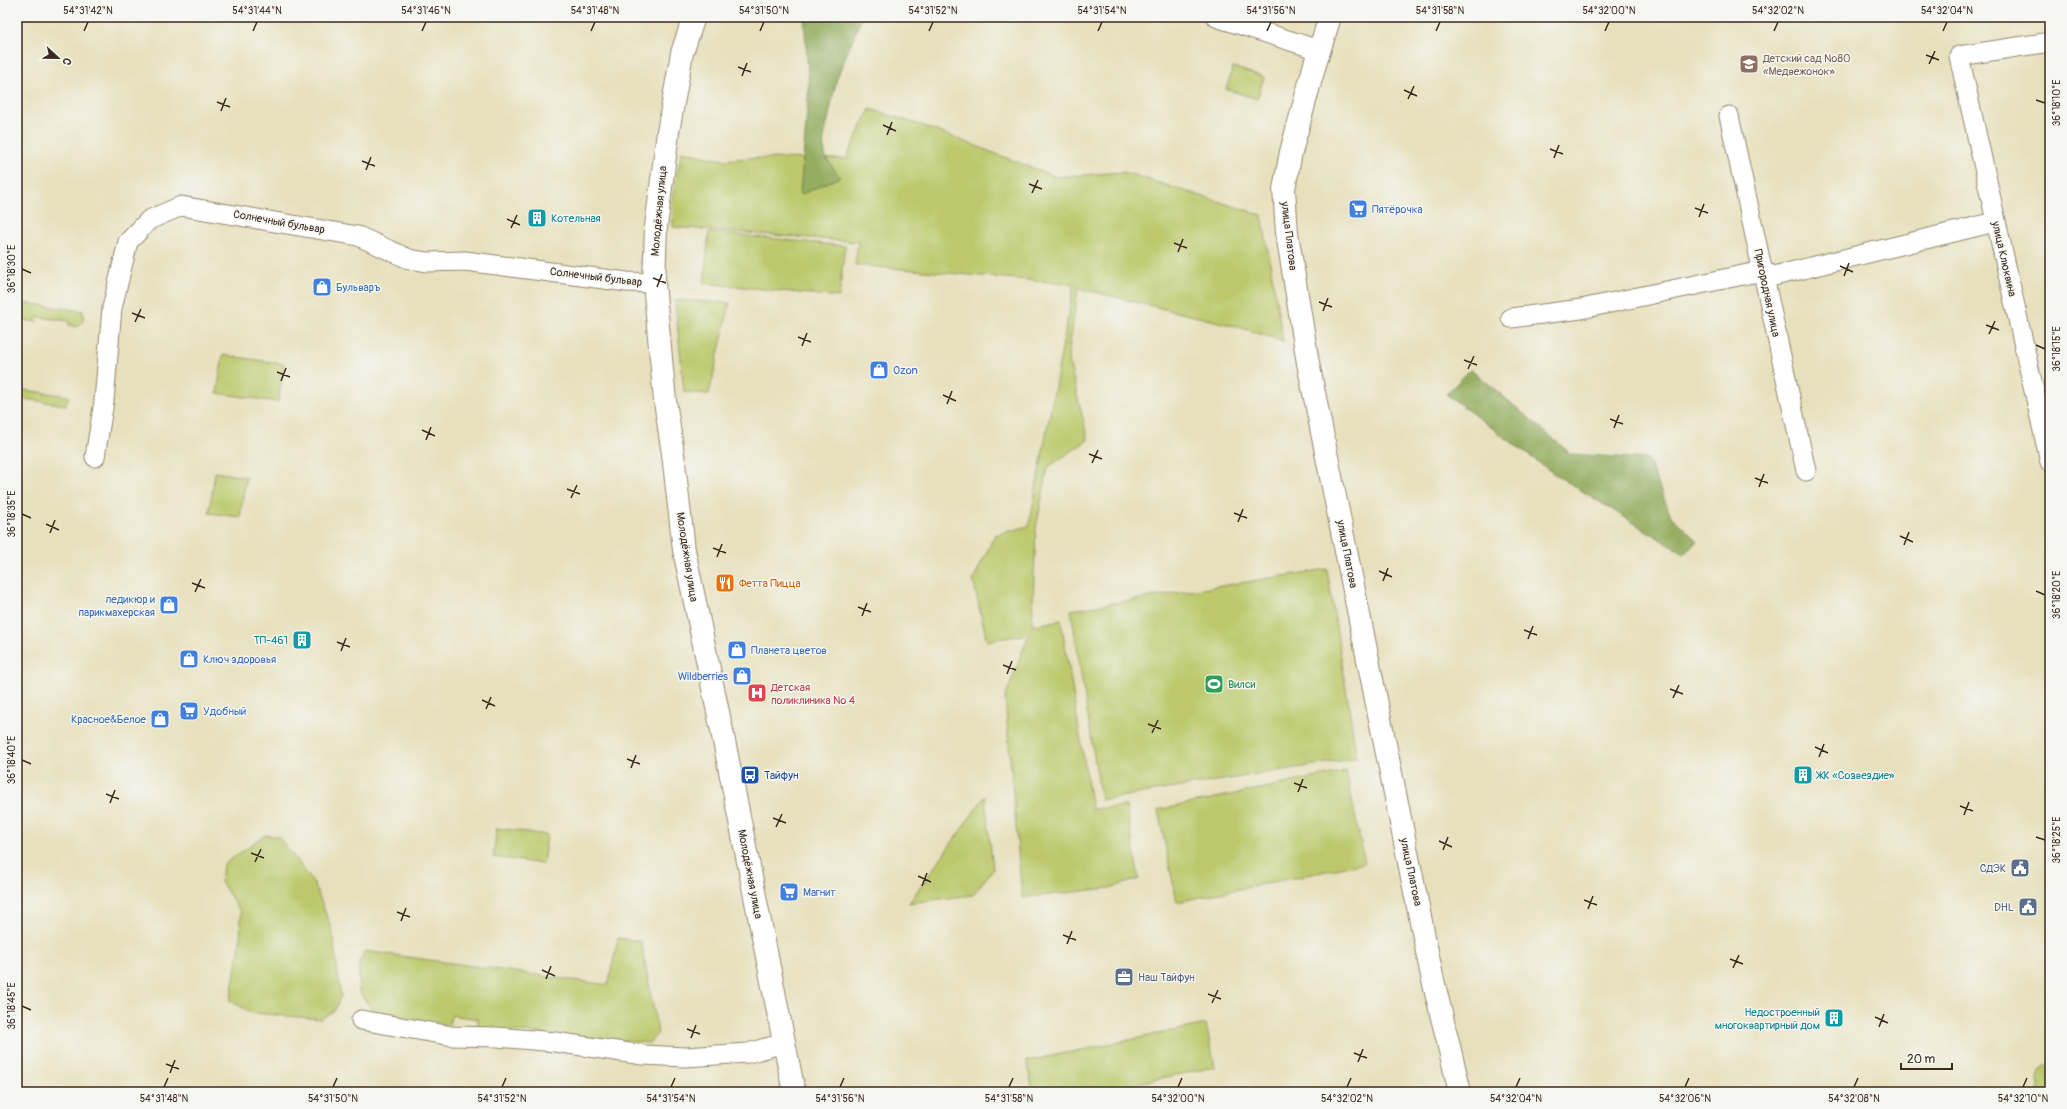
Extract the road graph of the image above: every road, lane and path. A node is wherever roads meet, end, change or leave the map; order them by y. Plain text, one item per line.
1 (694, 17) edge
2 (1216, 17) edge
3 (1330, 17) edge
4 (2050, 42) edge
5 (1319, 50) junction
6 (1728, 116) dead end
7 (1995, 222) junction
8 (1762, 271) junction
9 (654, 283) junction
10 (1511, 318) dead end
11 (95, 457) dead end
12 (2050, 462) edge
13 (1806, 471) dead end
14 (360, 1020) dead end
15 (784, 1043) junction
16 (794, 1092) edge
17 (1460, 1092) edge

1 - 9 street, Молодёжная улица
2 - 5 street
3 - 5 street, улица Платова
4 - 7 street, улица Клюквина
5 - 17 street, улица Платова
6 - 8 street, Пригородная улица
7 - 8 street
7 - 12 street, улица Клюквина
8 - 10 street
8 - 13 street, Пригородная улица
9 - 11 street, Солнечный бульвар
9 - 15 street, Молодёжная улица
14 - 15 street
15 - 16 street, Молодёжная улица

